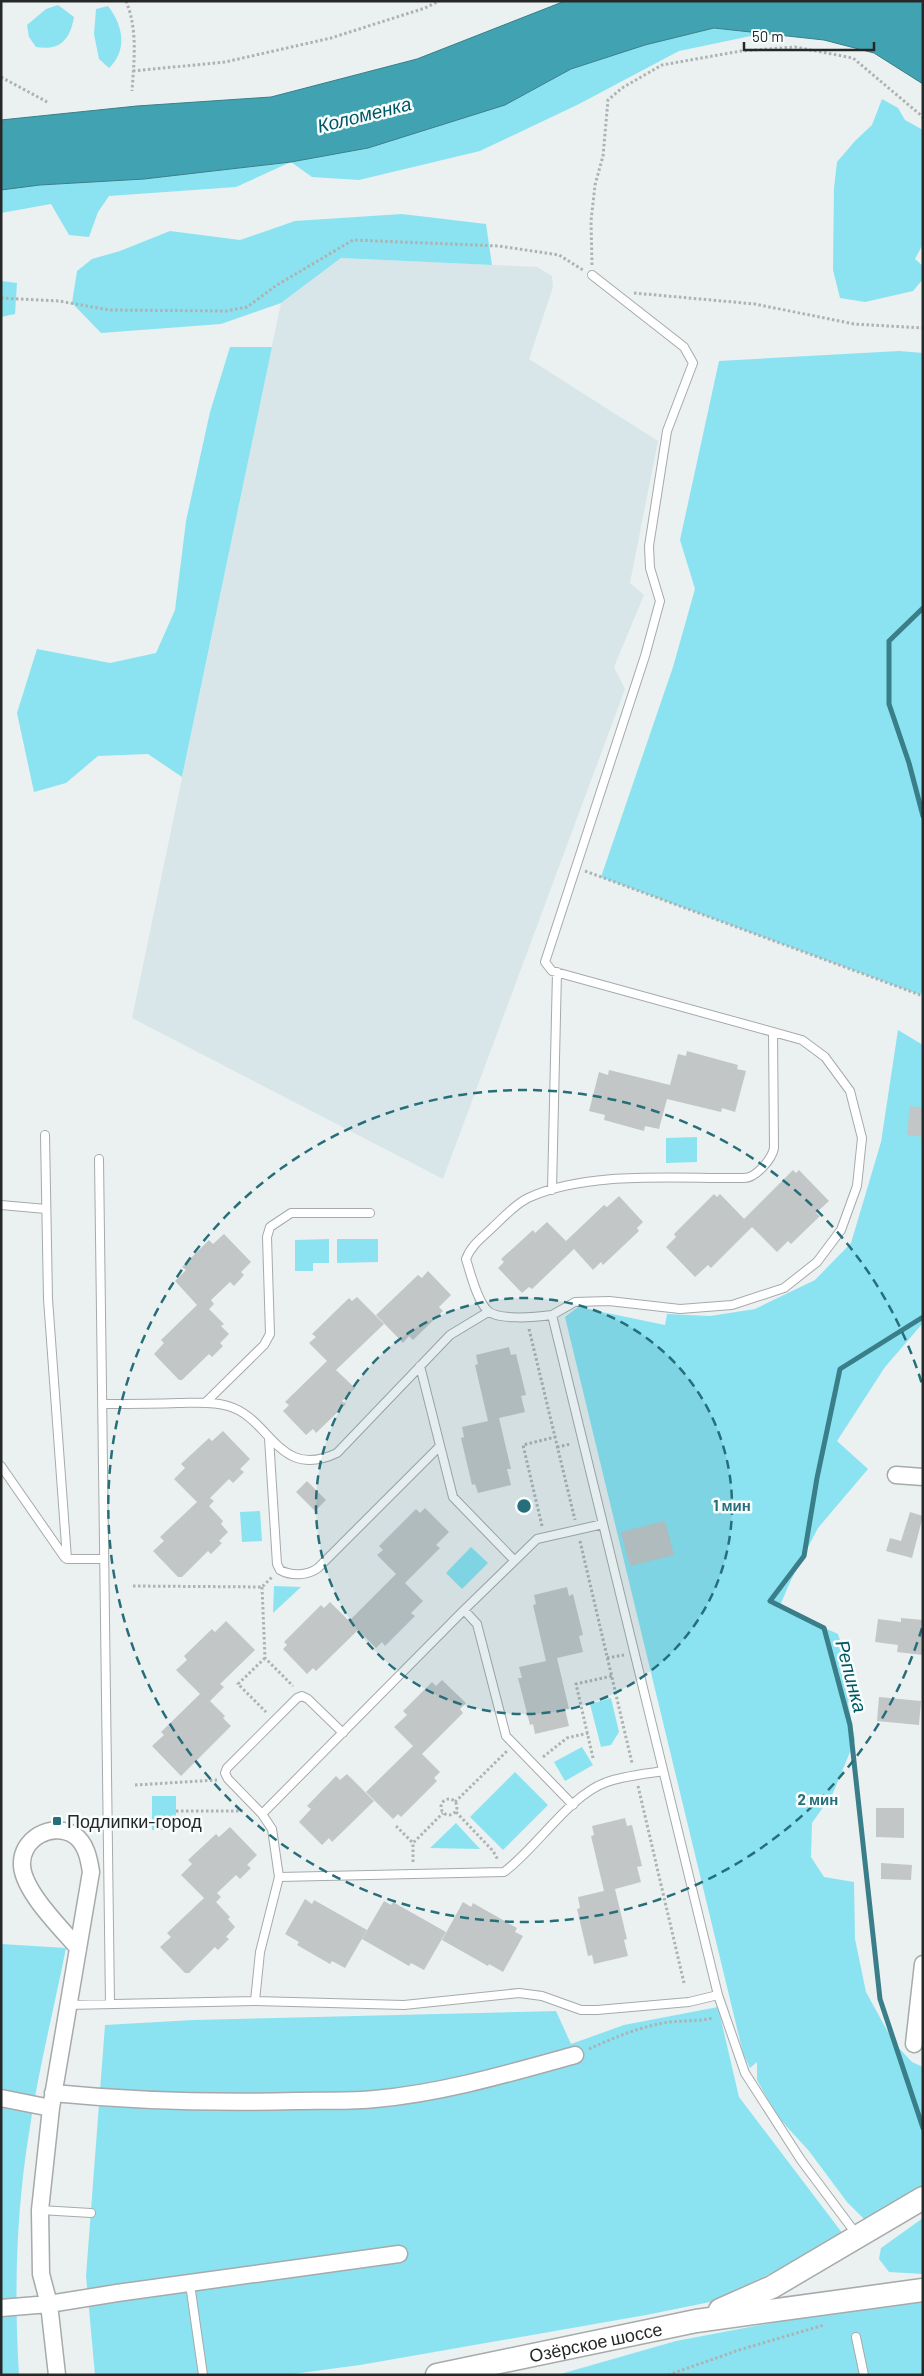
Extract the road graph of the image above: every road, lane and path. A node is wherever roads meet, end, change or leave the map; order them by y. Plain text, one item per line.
1 (126, 1) edge
2 (439, 1) edge
3 (134, 71) junction
4 (1, 78) edge
5 (132, 91) dead end
6 (49, 102) dead end
7 (923, 117) edge
8 (592, 275) junction
9 (630, 292) dead end
10 (1, 298) edge
11 (923, 328) edge
12 (601, 877) dead end
13 (557, 972) junction
14 (923, 996) edge
15 (773, 1032) junction
16 (45, 1135) dead end
17 (99, 1159) dead end
18 (552, 1190) junction
19 (1, 1205) edge
20 (46, 1208) junction
21 (370, 1213) dead end
22 (488, 1312) junction
23 (552, 1315) junction
24 (527, 1318) junction
25 (420, 1366) junction
26 (205, 1403) junction
27 (102, 1404) junction
28 (555, 1437) junction
29 (269, 1438) junction
30 (440, 1446) junction
31 (563, 1446) dead end
32 (557, 1447) junction
33 (1, 1466) edge
34 (896, 1475) dead end
35 (923, 1477) edge
36 (603, 1524) junction
37 (577, 1529) junction
38 (544, 1537) junction
39 (66, 1559) junction
40 (104, 1559) junction
41 (514, 1560) junction
42 (280, 1570) junction
43 (133, 1586) dead end
44 (262, 1587) junction
45 (464, 1610) junction
46 (621, 1655) dead end
47 (264, 1658) junction
48 (608, 1658) junction
49 (612, 1676) junction
50 (302, 1696) junction
51 (274, 1720) junction
52 (343, 1733) junction
53 (588, 1733) junction
54 (513, 1745) junction
55 (593, 1758) dead end
56 (534, 1765) junction
57 (663, 1771) junction
58 (226, 1773) junction
59 (636, 1776) junction
60 (135, 1785) dead end
61 (455, 1802) junction
62 (573, 1805) junction
63 (176, 1811) dead end
64 (245, 1811) dead end
65 (456, 1812) junction
66 (444, 1813) junction
67 (262, 1814) junction
68 (396, 1826) dead end
69 (413, 1843) junction
70 (504, 1872) junction
71 (413, 1875) junction
72 (279, 1877) junction
73 (78, 1948) junction
74 (923, 1964) edge
75 (684, 1983) dead end
76 (718, 1995) junction
77 (255, 2002) junction
78 (110, 2004) junction
79 (67, 2005) junction
80 (725, 2015) junction
81 (916, 2046) dead end
82 (575, 2055) joint
83 (1, 2098) edge
84 (52, 2100) junction
85 (923, 2198) edge
86 (40, 2210) junction
87 (91, 2213) dead end
88 (858, 2237) junction
89 (398, 2254) dead end
90 (190, 2284) junction
91 (923, 2290) edge
92 (49, 2304) junction
93 (1, 2308) edge
94 (696, 2320) junction
95 (830, 2323) dead end
96 (856, 2337) dead end
97 (57, 2375) edge
98 (203, 2375) edge
99 (438, 2375) edge
100 (668, 2375) edge
101 (864, 2375) edge

1 - 3 path
2 - 3 path
3 - 5 path
4 - 6 path
7 - 8 path
8 - 10 path
8 - 13 lane
9 - 11 path
12 - 14 path
13 - 15 lane
13 - 18 lane
15 - 18 lane
15 - 23 lane
16 - 20 lane
17 - 27 lane
18 - 22 lane
19 - 20 lane
20 - 39 lane
21 - 26 lane
22 - 24 lane
22 - 25 lane
23 - 24 lane
23 - 36 lane
24 - 28 path
25 - 29 lane
25 - 30 lane
26 - 27 lane
26 - 29 lane
27 - 40 lane
28 - 32 path
28 - 38 path
29 - 42 lane
30 - 41 lane
30 - 42 lane
31 - 32 path
32 - 37 path
33 - 39 lane
34 - 35 street
36 - 37 lane
36 - 57 lane
37 - 38 lane
37 - 48 path
38 - 41 lane
39 - 40 lane
40 - 78 lane
41 - 45 lane
42 - 44 path
43 - 44 path
44 - 47 path
45 - 52 lane
45 - 54 lane
46 - 48 path
47 - 50 path
47 - 51 path
48 - 49 path
49 - 53 path
49 - 59 path
50 - 51 lane
50 - 52 lane
51 - 58 lane
52 - 67 lane
53 - 55 path
53 - 56 path
54 - 56 lane
54 - 61 path
56 - 62 lane
57 - 59 lane
57 - 76 lane
58 - 60 path
58 - 67 lane
59 - 62 lane
59 - 75 path
61 - 65 path
61 - 66 path
62 - 70 lane
63 - 64 path
65 - 66 path
65 - 70 path
66 - 69 path
67 - 72 lane
68 - 69 path
69 - 71 path
70 - 71 lane
71 - 72 lane
72 - 77 lane
73 - 73 street
73 - 79 street
74 - 81 street
76 - 77 lane
76 - 80 lane
77 - 78 lane
78 - 79 lane
79 - 84 street
80 - 82 path
80 - 88 lane
82 - 84 street
83 - 84 street
84 - 86 street
85 - 88 main road
86 - 87 lane
86 - 92 street
88 - 94 main road
89 - 90 street
90 - 92 street
90 - 98 lane
91 - 94 main road
92 - 93 street
92 - 97 street
94 - 99 main road, Озёрское шоссе
95 - 100 path
96 - 101 lane

